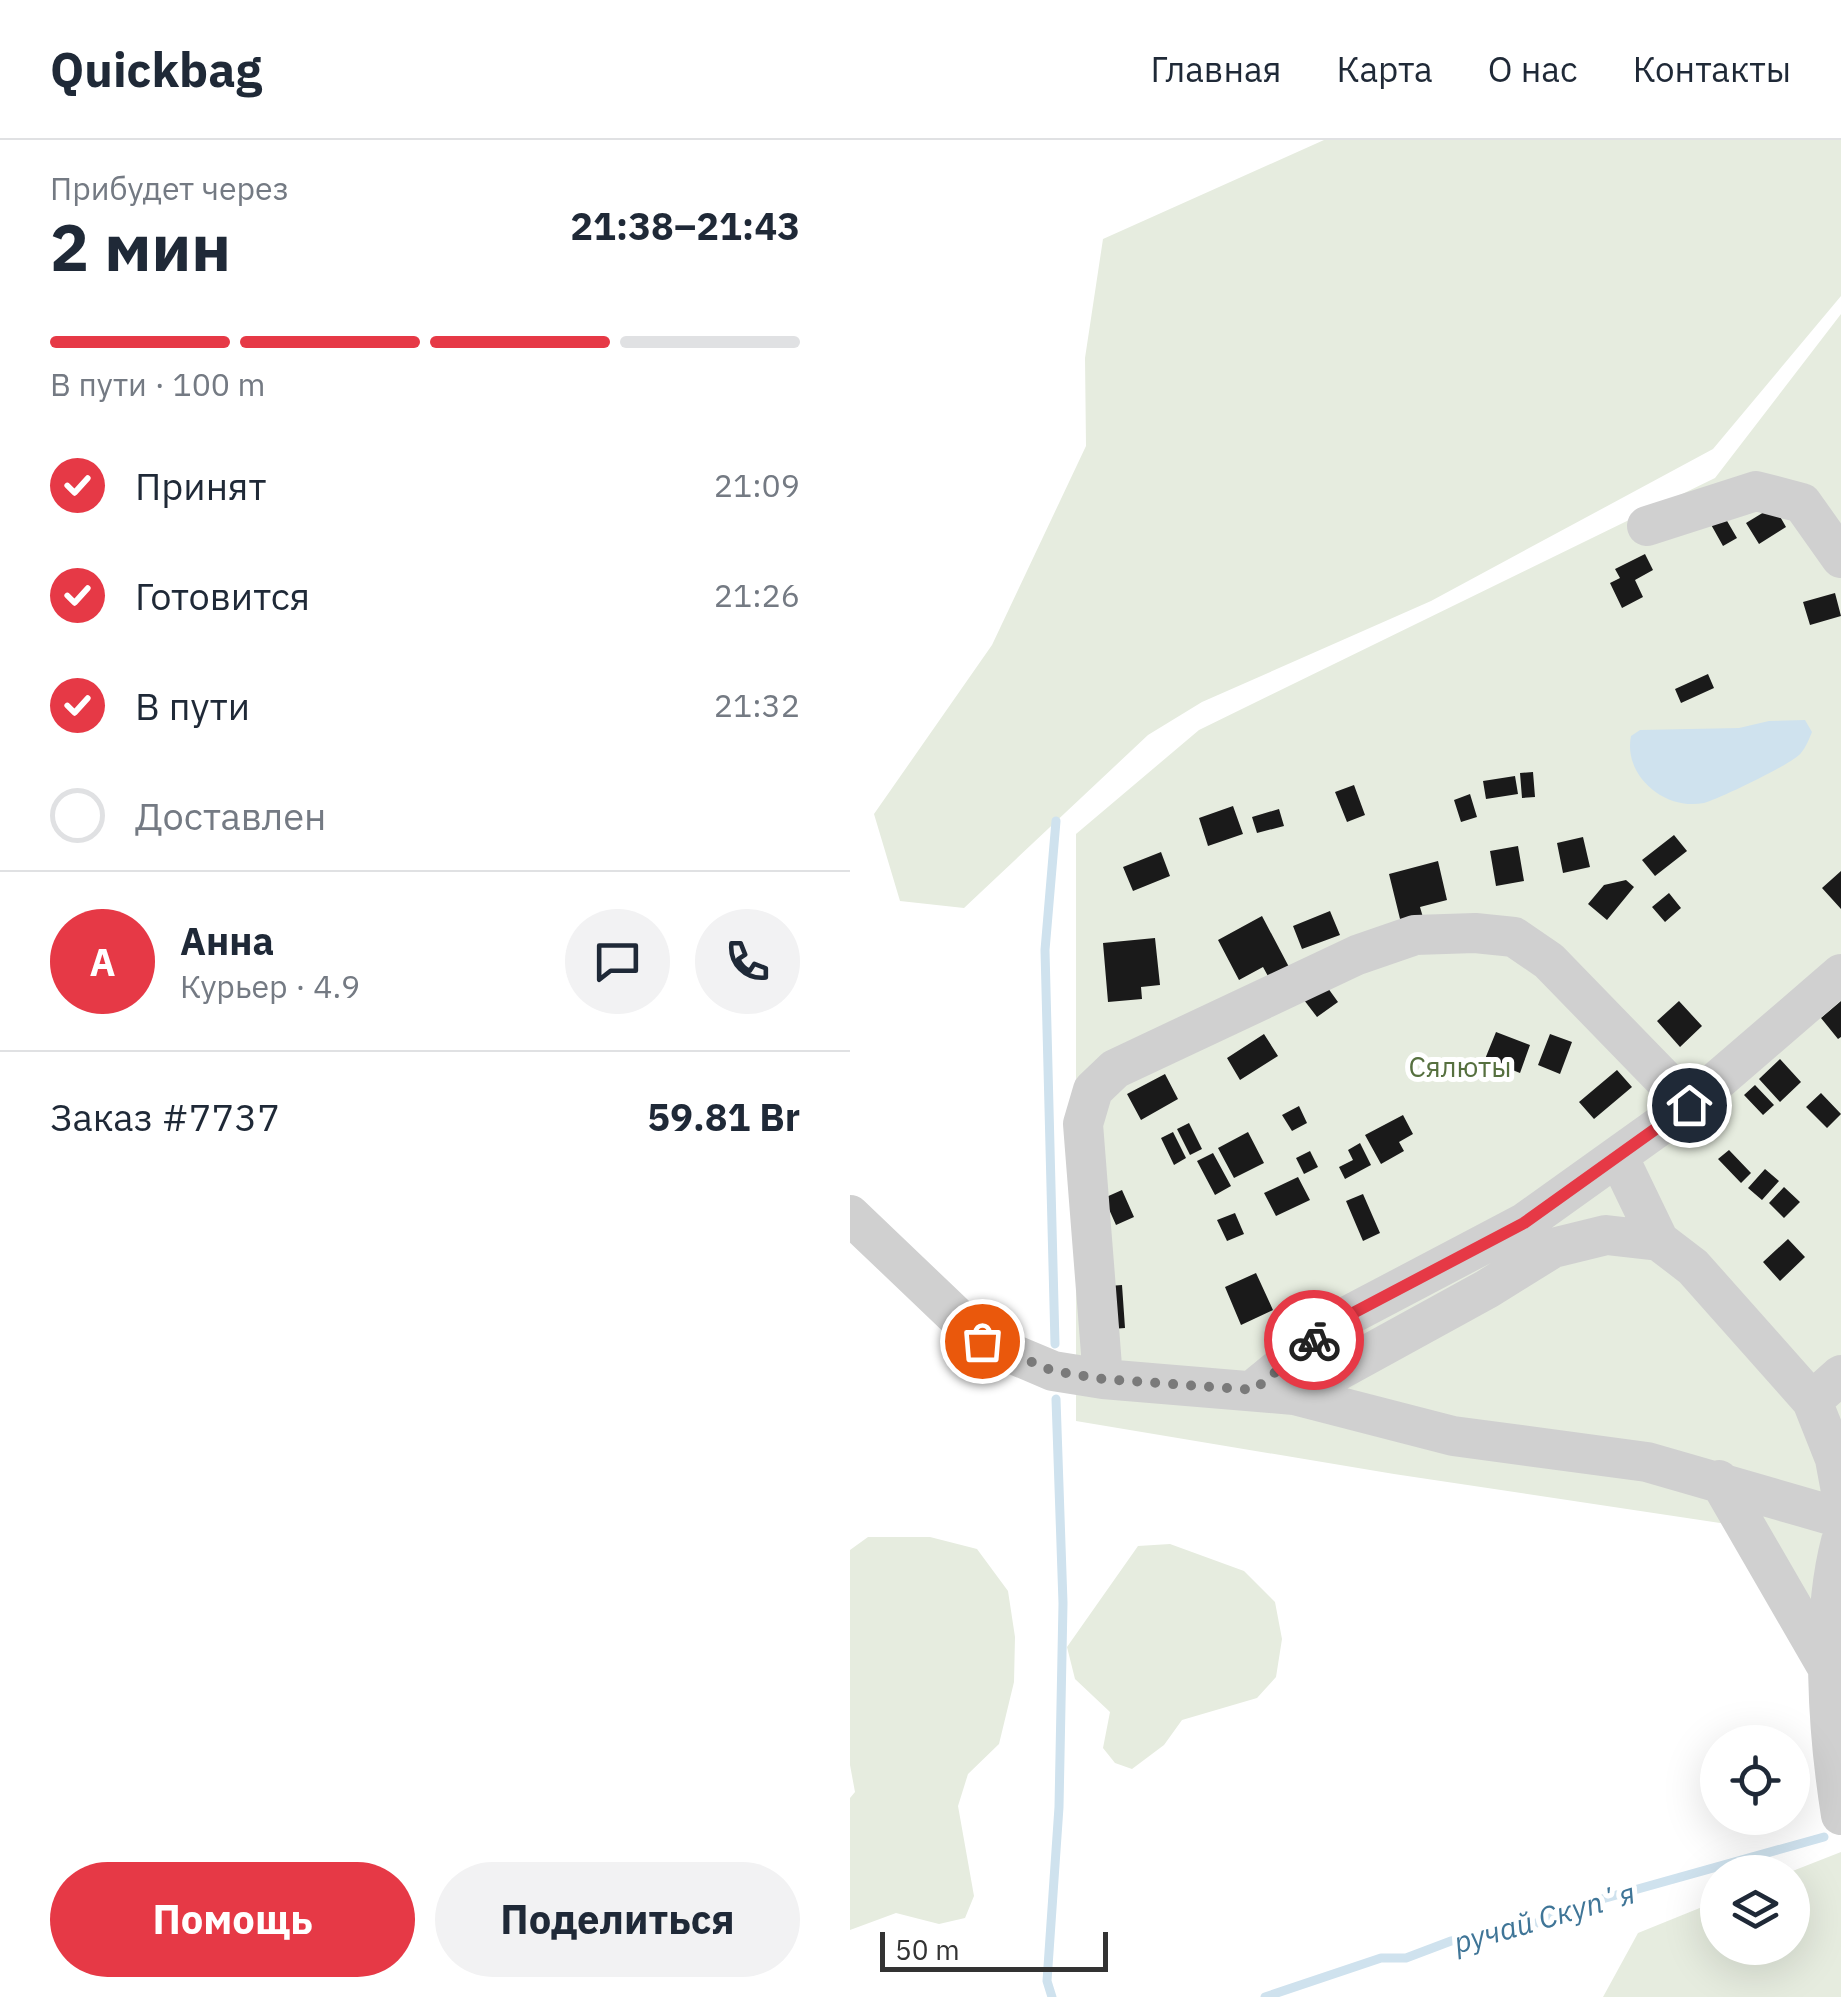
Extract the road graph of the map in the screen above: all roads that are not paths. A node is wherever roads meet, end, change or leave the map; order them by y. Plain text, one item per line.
1 (1647, 526) dead end
2 (1841, 558) edge
3 (1841, 974) edge
4 (1689, 1105) junction
5 (1618, 1156) junction
6 (850, 1215) edge
7 (1658, 1240) junction
8 (1552, 1248) junction
9 (1103, 1379) junction
10 (1827, 1388) edge
11 (1254, 1390) junction
12 (1294, 1395) junction
13 (1719, 1480) junction
14 (1841, 1491) edge
15 (1841, 1518) edge
16 (1841, 1542) edge
17 (1830, 1672) junction
18 (1841, 1814) edge

1 - 2 street
3 - 4 street
4 - 5 street
4 - 9 street
5 - 7 street
5 - 8 street
5 - 11 street
6 - 9 street
7 - 8 street
7 - 10 street
8 - 12 street
9 - 11 street
10 - 14 street
11 - 12 street
12 - 13 street
13 - 15 street
13 - 17 street
16 - 17 street
17 - 18 street

